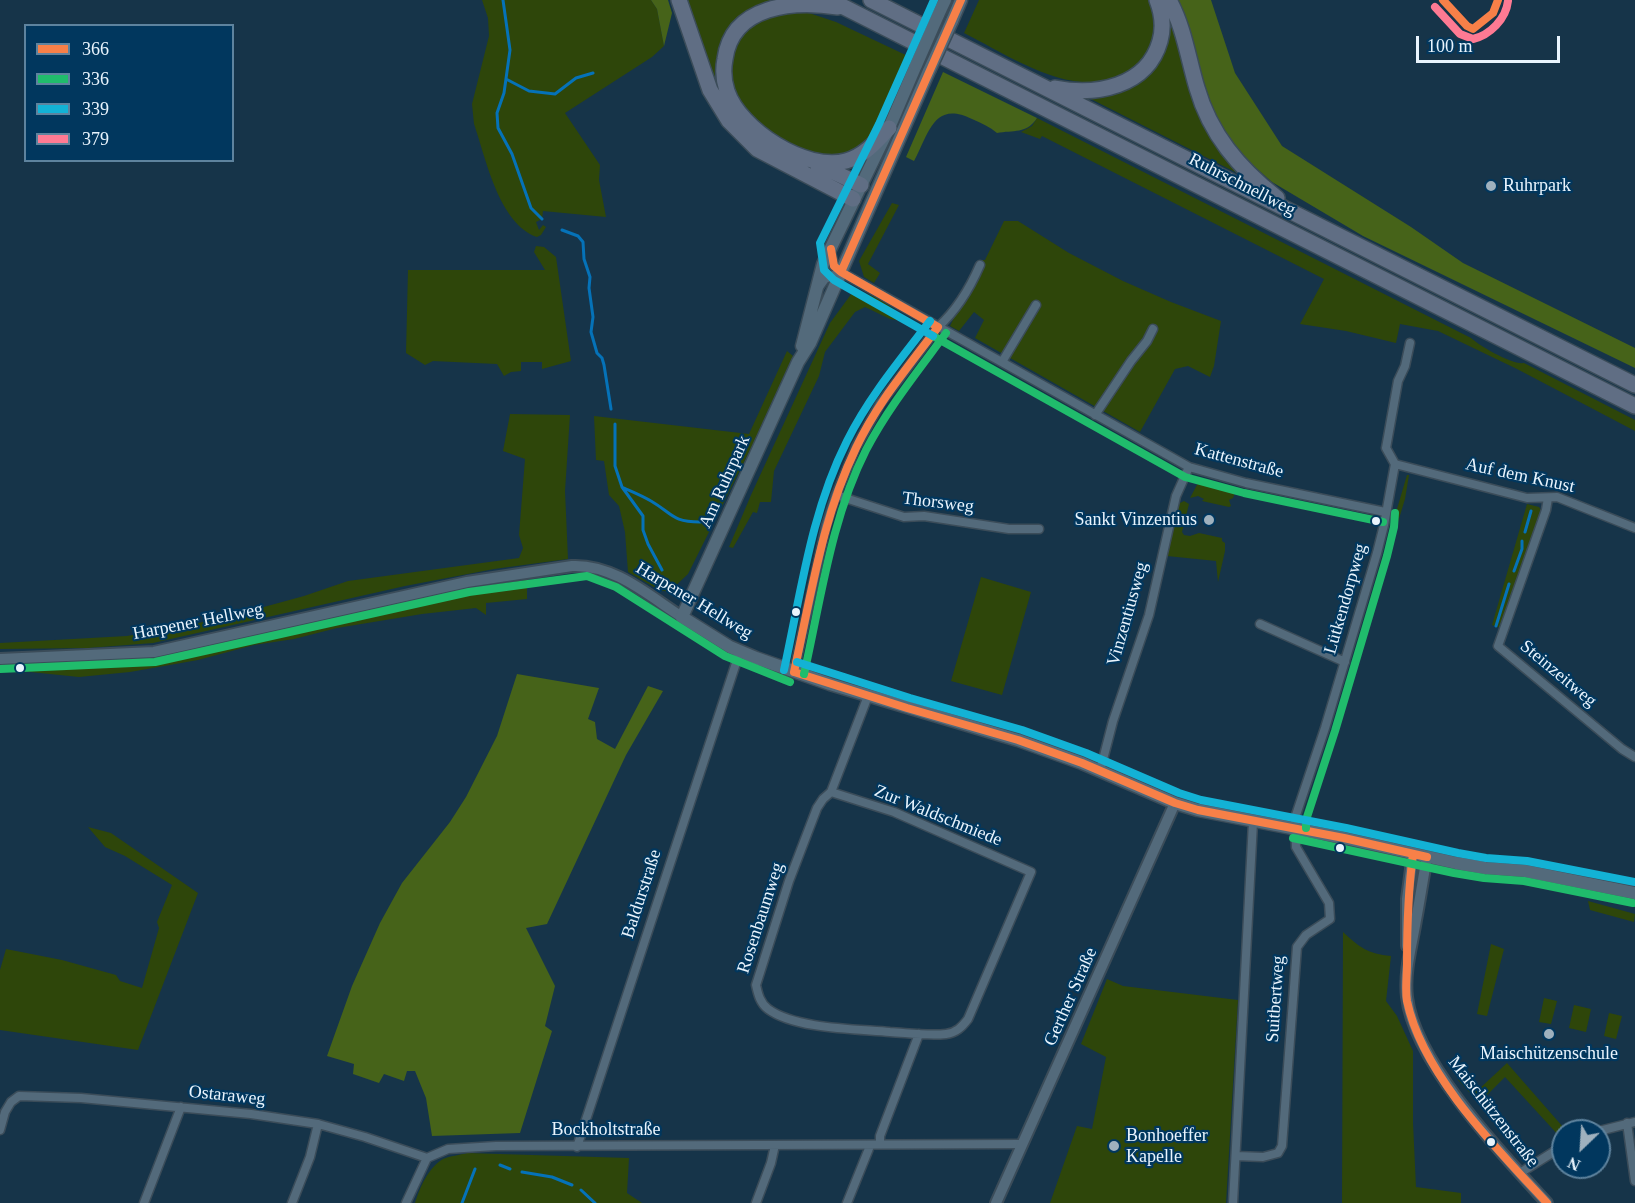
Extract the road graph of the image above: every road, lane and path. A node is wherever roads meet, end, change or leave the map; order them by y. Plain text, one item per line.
1 (679, 0) edge
2 (830, 0) edge
3 (870, 0) edge
4 (945, 0) edge
5 (961, 0) edge
6 (1157, 0) edge
7 (1169, 0) edge
8 (864, 17) junction
9 (1027, 79) junction
10 (889, 128) junction
11 (805, 158) junction
12 (861, 185) junction
13 (878, 189) junction
14 (853, 199) junction
15 (1314, 223) junction
16 (830, 247) junction
17 (980, 265) dead end
18 (841, 272) junction
19 (813, 298) junction
20 (1036, 305) dead end
21 (938, 327) junction
22 (1153, 329) dead end
23 (1410, 343) dead end
24 (798, 362) junction
25 (1002, 362) junction
26 (1635, 385) edge
27 (1635, 406) edge
28 (1095, 415) junction
29 (1395, 464) junction
30 (1189, 467) junction
31 (836, 495) junction
32 (1548, 498) junction
33 (1385, 512) junction
34 (1635, 528) edge
35 (1039, 529) dead end
36 (682, 617) junction
37 (1260, 624) dead end
38 (740, 651) junction
39 (0, 658) edge
40 (1345, 662) junction
41 (794, 672) junction
42 (868, 696) junction
43 (1635, 757) edge
44 (1100, 771) junction
45 (831, 792) junction
46 (1175, 803) junction
47 (1253, 822) junction
48 (1294, 828) junction
49 (1413, 854) junction
50 (1427, 857) junction
51 (1031, 872) joint
52 (1635, 893) edge
53 (1407, 967) junction
54 (919, 1034) junction
55 (181, 1107) junction
56 (1631, 1123) edge
57 (318, 1124) junction
58 (1611, 1128) edge
59 (0, 1130) edge
60 (880, 1144) junction
61 (1022, 1144) junction
62 (775, 1145) junction
63 (870, 1146) junction
64 (577, 1147) junction
65 (1551, 1154) edge
66 (1236, 1155) junction
67 (427, 1158) junction
68 (1520, 1173) junction
69 (1635, 1181) edge
70 (144, 1203) edge
71 (292, 1203) edge
72 (406, 1203) edge
73 (756, 1203) edge
74 (847, 1203) edge
75 (996, 1203) edge
76 (1233, 1203) edge
77 (1547, 1203) edge

1 - 14 highway
2 - 8 highway, Ruhrschnellweg
3 - 9 highway, Ruhrschnellweg
4 - 10 main road, Am Ruhrpark, bridge
5 - 13 main road, Am Ruhrpark, bridge
6 - 9 highway
7 - 15 highway
8 - 11 highway
8 - 27 highway, Ruhrschnellweg
9 - 15 highway, Ruhrschnellweg
10 - 11 highway
10 - 12 main road, Am Ruhrpark
11 - 12 highway
12 - 13 main road
12 - 14 main road, Am Ruhrpark
13 - 14 main road
13 - 18 main road, Am Ruhrpark
14 - 16 main road, Am Ruhrpark
15 - 26 highway, Ruhrschnellweg
16 - 18 street
16 - 19 main road, Am Ruhrpark
17 - 21 street
18 - 19 street
18 - 21 street, Kattenstraße
18 - 24 main road, Am Ruhrpark
19 - 24 main road, Am Ruhrpark
20 - 25 street
21 - 25 street, Kattenstraße
21 - 31 street
22 - 28 street
23 - 29 street, Lütkendorpweg
24 - 36 main road, Am Ruhrpark
25 - 28 street, Kattenstraße
28 - 30 street, Kattenstraße
29 - 32 street, Auf dem Knust
29 - 33 street, Lütkendorpweg
30 - 33 street, Kattenstraße
30 - 44 street, Vinzentiusweg
31 - 35 street, Thorsweg
31 - 41 street
32 - 34 street, Auf dem Knust
32 - 43 street, Steinzeitweg
33 - 40 street, Lütkendorpweg
36 - 38 main road, Harpener Hellweg
36 - 39 street, Harpener Hellweg
37 - 40 street
38 - 41 main road, Harpener Hellweg
38 - 64 street, Baldurstraße
40 - 48 street, Lütkendorpweg
41 - 42 main road, Harpener Hellweg
42 - 44 main road, Harpener Hellweg
42 - 45 street, Rosenbaumweg
44 - 46 main road, Harpener Hellweg
45 - 51 street, Zur Waldschmiede
45 - 54 street, Rosenbaumweg
46 - 47 main road, Harpener Hellweg
46 - 61 street, Gerther Straße
47 - 48 main road, Harpener Hellweg
47 - 66 street
48 - 49 main road, Harpener Hellweg
48 - 66 street, Suitbertweg
49 - 50 main road, Harpener Hellweg
49 - 53 street, Maischützenstraße
50 - 52 main road, Harpener Hellweg
50 - 53 street, Maischützenstraße
51 - 54 street, Rosenbaumweg
53 - 68 street, Maischützenstraße
54 - 60 street
55 - 57 street, Ostaraweg
55 - 59 street, Ostaraweg
55 - 70 street
56 - 58 street
56 - 69 street
57 - 67 street, Ostaraweg
57 - 71 street
60 - 61 street, Bockholtstraße
60 - 63 street, Bockholtstraße
61 - 75 street, Gerther Straße
62 - 63 street, Bockholtstraße
62 - 64 street, Bockholtstraße
62 - 73 street
63 - 74 street
64 - 67 street, Bockholtstraße
65 - 68 street
66 - 76 street
67 - 72 street
68 - 77 street, Maischützenstraße

